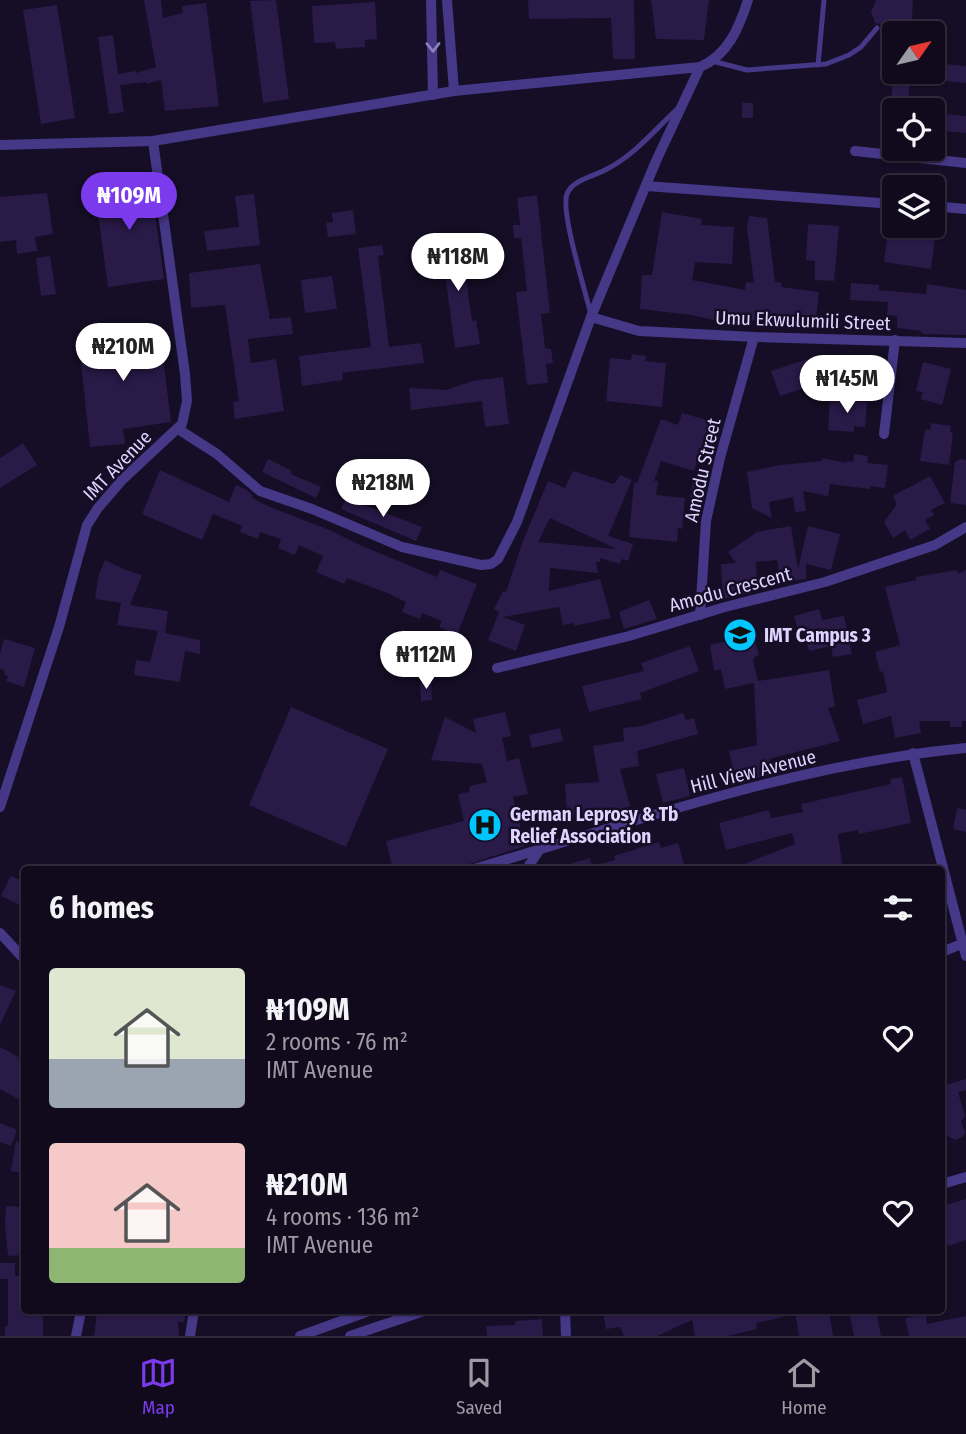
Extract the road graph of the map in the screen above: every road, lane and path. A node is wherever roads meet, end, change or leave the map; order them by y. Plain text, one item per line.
1 (431, 0) edge
2 (447, 0) edge
3 (748, 0) edge
4 (824, 0) edge
5 (877, 28) dead end
6 (712, 61) junction
7 (818, 65) junction
8 (700, 67) junction
9 (454, 91) junction
10 (433, 95) junction
11 (683, 103) junction
12 (153, 141) junction
13 (0, 145) edge
14 (855, 151) dead end
15 (966, 163) edge
16 (646, 186) junction
17 (882, 203) edge
18 (945, 207) edge
19 (966, 209) edge
20 (591, 317) junction
21 (754, 337) junction
22 (895, 340) junction
23 (966, 343) edge
24 (178, 429) junction
25 (884, 434) dead end
26 (966, 527) edge
27 (700, 615) junction
28 (497, 668) dead end
29 (966, 748) edge
30 (913, 753) junction
31 (0, 807) edge
32 (541, 849) junction
33 (484, 866) edge
34 (529, 866) edge
35 (944, 866) edge
36 (945, 870) edge
37 (0, 933) edge
38 (965, 943) edge
39 (945, 951) edge
40 (21, 956) edge
41 (966, 956) edge
42 (966, 1177) edge
43 (945, 1183) edge
44 (80, 1314) edge
45 (361, 1314) edge
46 (367, 1314) edge
47 (416, 1314) edge
48 (565, 1314) edge
49 (370, 1332) edge
50 (76, 1336) edge
51 (300, 1336) edge
52 (350, 1336) edge
53 (566, 1336) edge

1 -> 10 street
2 - 9 street
3 - 6 street
4 - 7 lane
5 - 7 lane
6 - 7 lane
6 - 8 street
8 - 9 street
8 - 11 street
9 - 10 street
10 - 12 street
11 - 16 street
11 - 20 lane
12 - 13 street
12 - 24 street, IMT Avenue
14 - 15 street
16 - 17 street
16 - 20 street
18 - 19 street
20 - 21 street, Umu Ekwulumili Street
20 - 24 street
21 - 22 street, Umu Ekwulumili Street
21 - 27 street, Amodu Street
22 - 23 street, Umu Ekwulumili Street
22 - 25 street
24 - 31 street, IMT Avenue
26 - 27 street, Amodu Crescent
27 - 28 street, Amodu Crescent
29 - 30 street, Hill View Avenue
30 - 32 street, Hill View Avenue
30 - 35 street
32 - 33 street, Hill View Avenue
32 - 34 street
36 - 38 street
37 - 40 street
38 - 39 street
38 - 41 street
42 - 43 street
44 - 50 street
45 - 51 street
46 - 49 street
47 - 49 street
48 - 53 street
49 - 52 street

